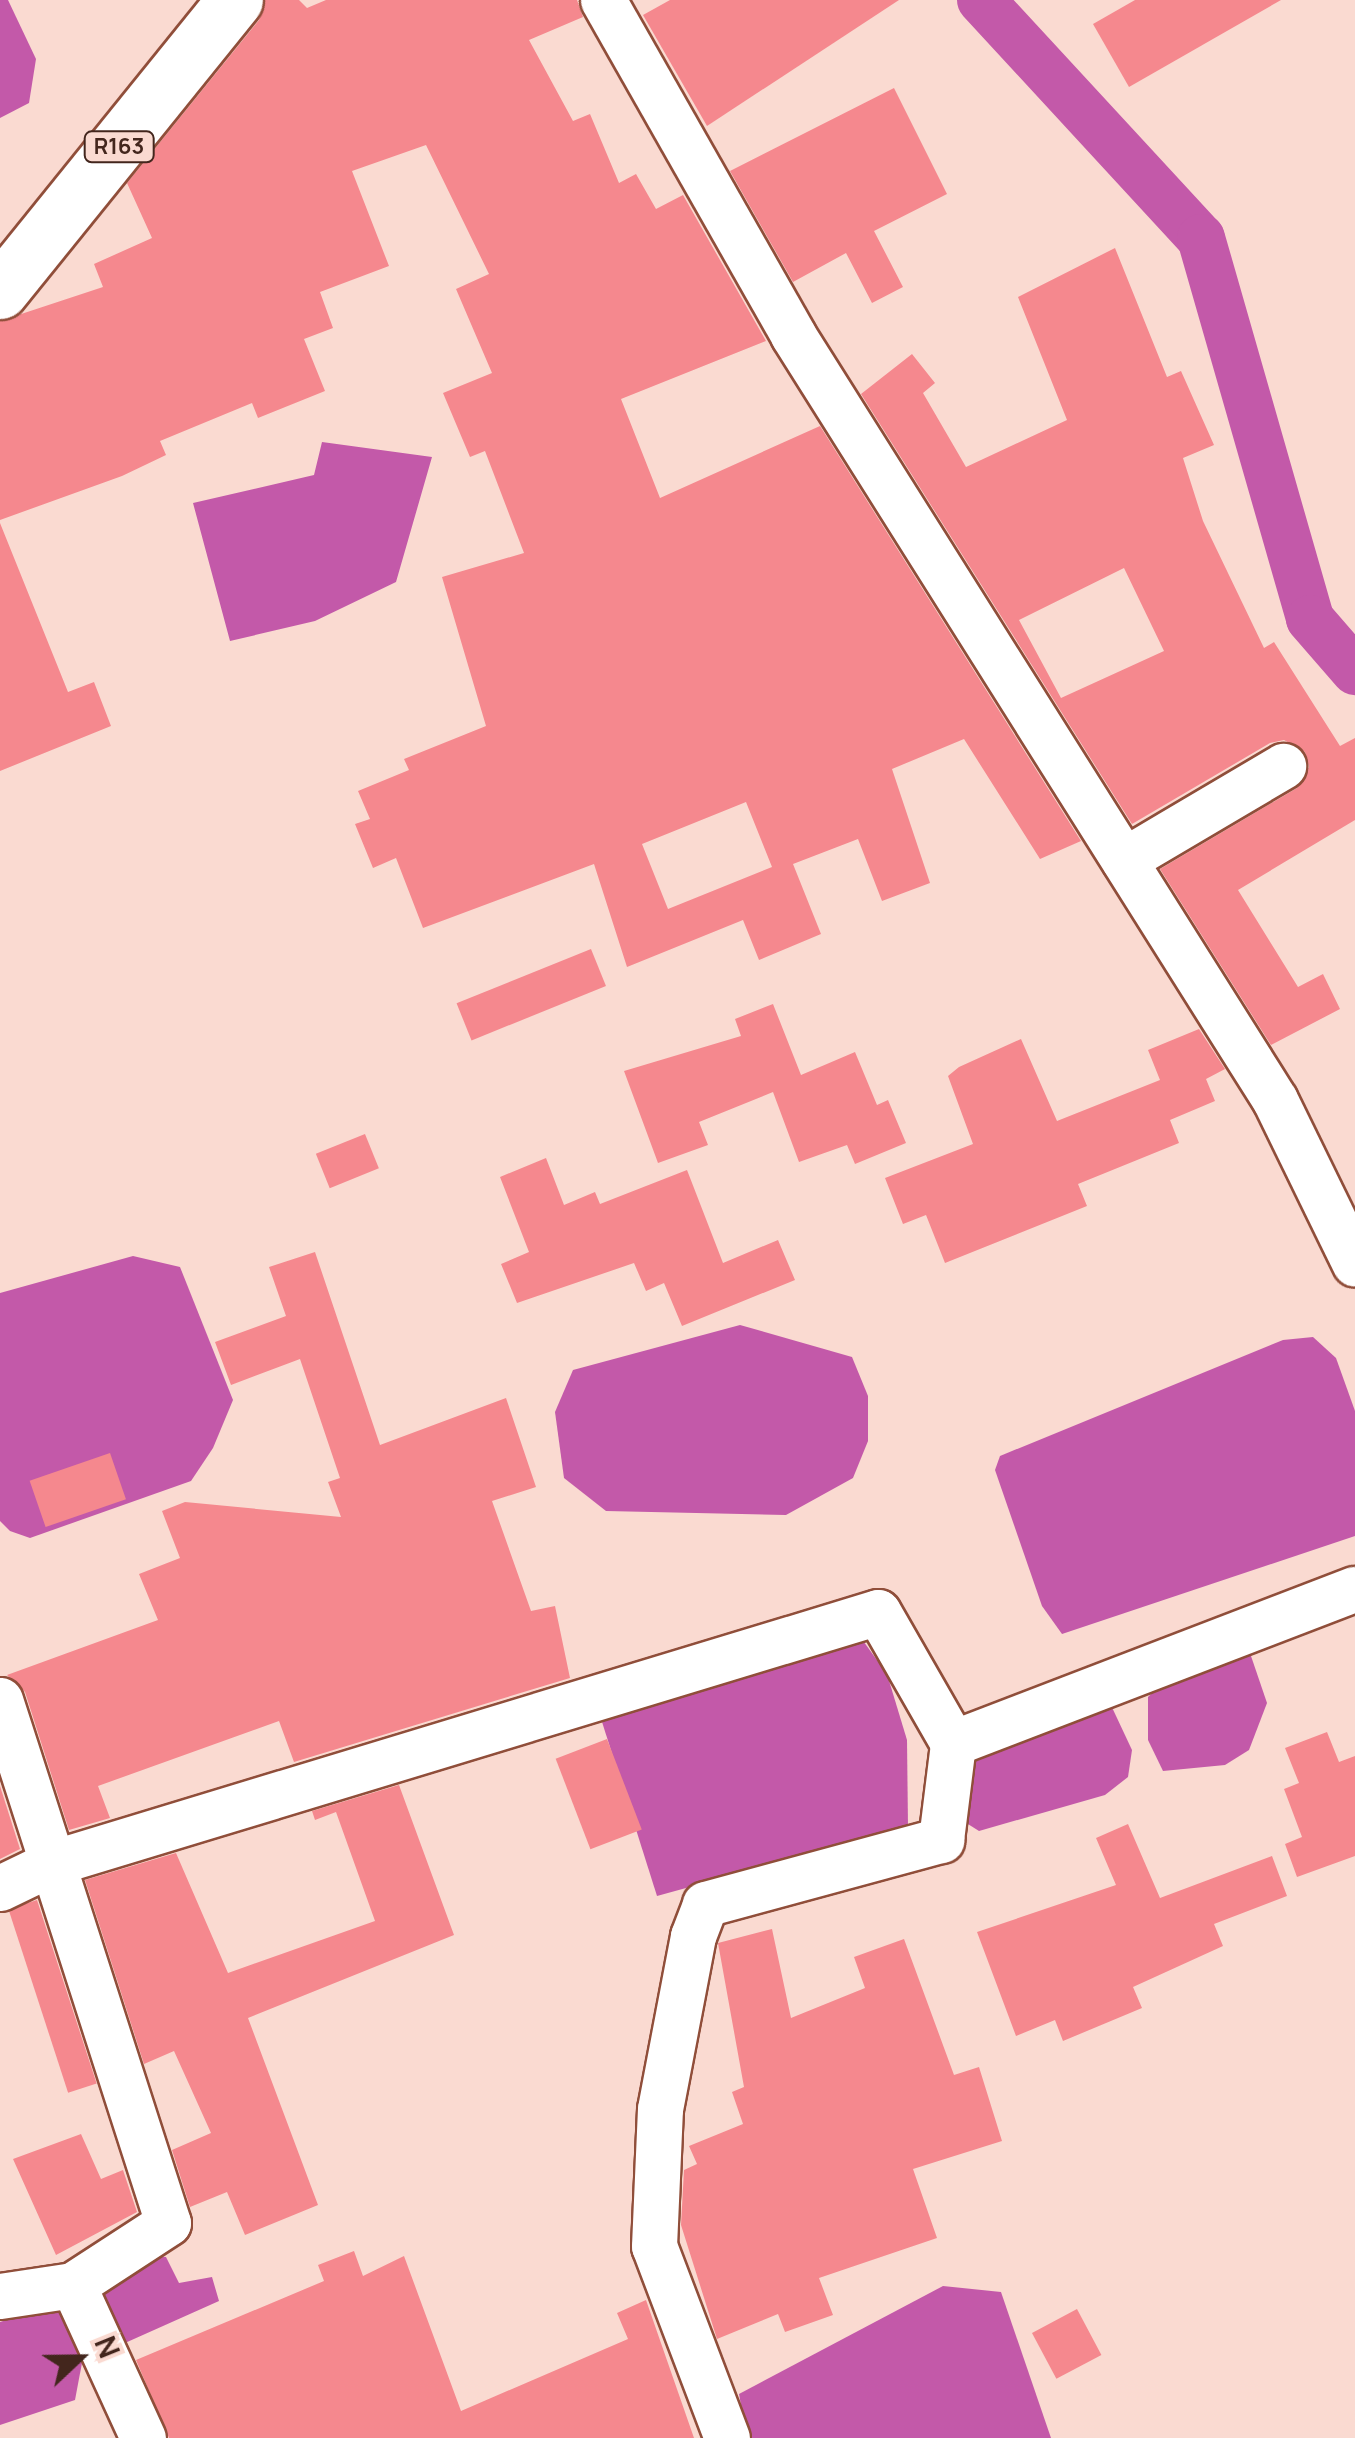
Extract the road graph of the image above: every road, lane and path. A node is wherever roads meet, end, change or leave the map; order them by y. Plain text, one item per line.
1 (235, 0) edge
2 (603, 0) edge
3 (0, 291) edge
4 (1282, 766) dead end
5 (1124, 860) junction
6 (1355, 1264) edge
7 (1355, 1589) edge
8 (0, 1700) edge
9 (952, 1743) junction
10 (52, 1863) junction
11 (0, 1888) edge
12 (73, 2285) junction
13 (0, 2296) edge
14 (143, 2438) edge
15 (726, 2438) edge

1 - 3 main road, R163
2 - 5 street
4 - 5 street
5 - 6 street
7 - 9 street
8 - 10 street
9 - 10 street
9 - 15 street
10 - 11 street
10 - 12 street
12 - 13 street
12 - 14 street

